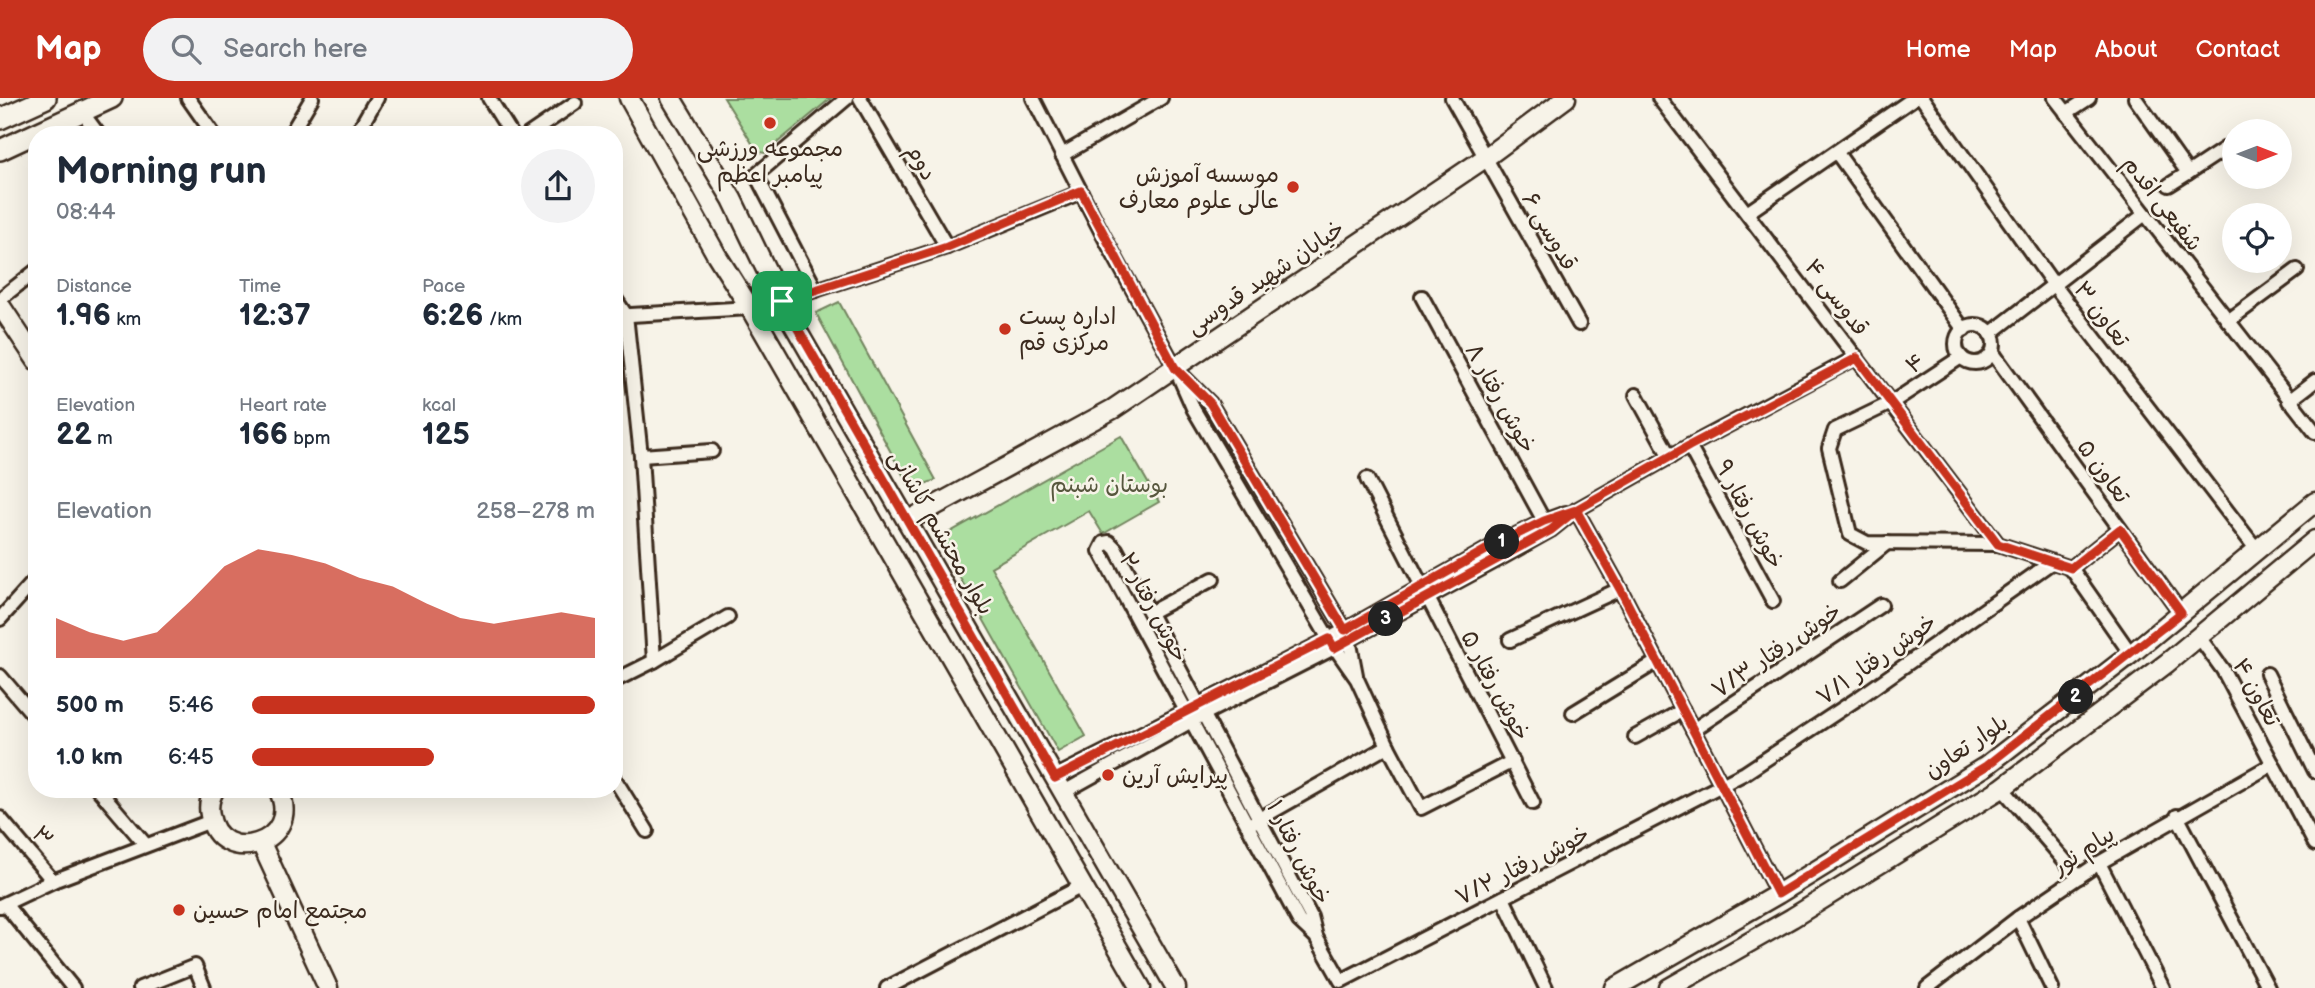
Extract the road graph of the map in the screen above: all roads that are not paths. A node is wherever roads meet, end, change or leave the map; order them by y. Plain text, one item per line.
1 (46, 98) edge
2 (112, 98) edge
3 (188, 98) edge
4 (312, 98) edge
5 (489, 98) edge
6 (629, 98) edge
7 (671, 98) edge
8 (847, 98) edge
9 (860, 98) edge
10 (1033, 98) edge
11 (1452, 98) edge
12 (1566, 98) edge
13 (1660, 98) edge
14 (1914, 98) edge
15 (1922, 98) edge
16 (2055, 98) edge
17 (2089, 98) edge
18 (2135, 98) edge
19 (372, 100) edge
20 (1155, 100) edge
21 (575, 103) dead end
22 (82, 112) junction
23 (2066, 113) junction
24 (0, 120) edge
25 (52, 126) edge
26 (92, 126) edge
27 (208, 126) edge
28 (295, 126) edge
29 (360, 126) edge
30 (506, 126) edge
31 (541, 126) edge
32 (28, 137) edge
33 (0, 150) edge
34 (2222, 151) edge
35 (1837, 153) junction
36 (1062, 155) junction
37 (1485, 158) junction
38 (2188, 173) junction
39 (2169, 185) dead end
40 (1081, 191) junction
41 (1747, 213) junction
42 (2145, 214) junction
43 (947, 247) junction
44 (2297, 270) dead end
45 (28, 277) edge
46 (2054, 285) junction
47 (817, 290) junction
48 (1422, 297) dead end
49 (0, 299) edge
50 (782, 301) junction
51 (0, 305) edge
52 (750, 309) junction
53 (623, 315) edge
54 (2228, 321) junction
55 (1579, 324) dead end
56 (1964, 330) junction
57 (1990, 334) junction
58 (623, 335) edge
59 (28, 347) edge
60 (1993, 353) junction
61 (1961, 357) junction
62 (1857, 358) junction
63 (1175, 368) junction
64 (2315, 381) edge
65 (1636, 395) dead end
66 (2290, 401) junction
67 (1891, 403) junction
68 (2315, 432) edge
69 (1689, 446) junction
70 (712, 451) dead end
71 (641, 456) junction
72 (1670, 457) junction
73 (1367, 479) dead end
74 (2315, 502) edge
75 (1576, 510) junction
76 (907, 521) junction
77 (1544, 521) junction
78 (2120, 529) junction
79 (2315, 540) edge
80 (1887, 543) junction
81 (1998, 544) junction
82 (2257, 550) junction
83 (2052, 562) junction
84 (2071, 568) junction
85 (1213, 579) dead end
86 (1840, 581) dead end
87 (28, 588) edge
88 (1620, 589) junction
89 (1424, 592) junction
90 (1773, 601) dead end
91 (1881, 605) dead end
92 (1151, 612) junction
93 (2181, 613) junction
94 (728, 617) dead end
95 (0, 619) edge
96 (1347, 634) junction
97 (2199, 637) junction
98 (1510, 640) dead end
99 (1332, 643) junction
100 (2131, 654) junction
101 (654, 661) junction
102 (1658, 662) junction
103 (2267, 674) dead end
104 (0, 676) edge
105 (623, 676) edge
106 (1357, 679) junction
107 (28, 709) edge
108 (1683, 710) junction
109 (1195, 713) junction
110 (1573, 713) dead end
111 (1693, 730) junction
112 (1635, 737) dead end
113 (1388, 746) junction
114 (1513, 761) junction
115 (2273, 764) junction
116 (2315, 771) edge
117 (1059, 785) junction
118 (1722, 786) junction
119 (2002, 788) junction
120 (623, 792) edge
121 (106, 798) edge
122 (212, 798) edge
123 (282, 798) edge
124 (1533, 803) dead end
125 (2177, 816) junction
126 (0, 818) edge
127 (211, 821) junction
128 (1253, 822) junction
129 (647, 831) dead end
130 (261, 843) junction
131 (145, 844) junction
132 (2315, 844) edge
133 (2099, 863) junction
134 (2078, 877) junction
135 (54, 880) junction
136 (1082, 886) junction
137 (1778, 894) junction
138 (1503, 898) junction
139 (2, 905) edge
140 (2018, 918) junction
141 (1341, 981) joint
142 (1942, 983) edge
143 (73, 988) edge
144 (140, 988) edge
145 (205, 988) edge
146 (328, 988) edge
147 (887, 988) edge
148 (1141, 988) edge
149 (1176, 988) edge
150 (1546, 988) edge
151 (1615, 988) edge
152 (1669, 988) edge
153 (1927, 988) edge
154 (2052, 988) edge
155 (2163, 988) edge
156 (2268, 988) edge

1 - 24 main road
2 - 22 main road
3 - 27 street
4 - 28 street
5 - 30 street
6 - 52 main road
7 - 50 main road, بلوار محتشم کاشانی
8 - 47 street
9 - 43 street, دوم
10 - 36 street
11 - 37 street, قدوسی ۶
12 - 37 main road, خیابان شهید قدوسی
13 - 41 street, قدوسی ۴
14 - 35 street
15 - 46 street, تعاون ۳
16 - 23 street, شفیعی اقدم
17 - 23 street
18 - 38 street
19 - 29 street
20 - 36 street
21 - 31 street
22 - 25 main road
22 - 26 street
23 - 42 street, شفیعی اقدم
32 - 33 main road
34 - 38 street
35 - 41 street
35 - 56 street
36 - 40 street
37 - 55 street, قدوسی ۶
37 - 63 main road, خیابان شهید قدوسی
38 - 39 street
40 - 43 street
40 - 63 street
41 - 62 street, قدوسی ۴
42 - 46 street
42 - 54 street, شفیعی اقدم
43 - 47 street
44 - 54 street
45 - 49 street
46 - 57 street
46 - 82 street, تعاون ۳
47 - 50 street
48 - 77 street, خوش رفتار ۸
50 - 76 main road, بلوار محتشم کاشانی
51 - 59 main road
52 - 53 street
52 - 136 main road
54 - 66 street, شفیعی اقدم
56 - 57 street
56 - 61 street
57 - 60 street
58 - 71 street
60 - 61 street
60 - 78 street, تعاون ۵
61 - 67 street, ۴
62 - 67 street, قدوسی ۴
62 - 69 street
63 - 76 main road, خیابان شهید قدوسی
63 - 96 street
63 - 99 street
64 - 66 street
65 - 72 street
66 - 68 street, شفیعی اقدم
67 - 80 street, ۴
67 - 81 street, قدوسی ۴
69 - 72 street
69 - 90 street, خوش رفتار ۹
70 - 71 street
71 - 101 street
72 - 75 street
73 - 89 street, خوش رفتار ۵
74 - 82 main road, بلوار تعاون
75 - 77 street
75 - 88 street
75 - 89 street
76 - 117 main road, بلوار محتشم کاشانی
77 - 89 street
78 - 84 street
78 - 93 street, تعاون ۵
79 - 97 main road
80 - 81 street
80 - 86 street
81 - 83 street
82 - 93 main road, بلوار تعاون
83 - 84 street
83 - 118 street, خوش رفتار ۷/۱
84 - 100 street
85 - 92 street
87 - 95 street
88 - 98 street
88 - 102 street
89 - 96 street
89 - 114 street, خوش رفتار ۵
91 - 111 street, خوش رفتار ۷/۳
92 - 109 street, خوش رفتار ۲
92 - 109 street, خوش رفتار ۲
93 - 97 main road
93 - 100 main road, بلوار تعاون
94 - 101 street
96 - 99 street
96 - 106 street
97 - 115 street, تعاون ۴
97 - 119 main road
99 - 106 street
99 - 109 street
100 - 137 main road, بلوار تعاون
101 - 105 street
102 - 108 street
102 - 110 street
103 - 116 street
104 - 107 street
106 - 113 street
108 - 111 street
108 - 112 street
109 - 117 street
109 - 128 street, خوش رفتار ۱
111 - 118 street
113 - 114 street
113 - 128 street
114 - 124 street, خوش رفتار ۵
115 - 125 street, پیام نور
115 - 132 street, تعاون ۴
117 - 149 main road, بلوار محتشم کاشانی
118 - 137 street
118 - 138 street, خوش رفتار ۷/۲
119 - 134 street
119 - 152 main road
120 - 129 street
121 - 131 street
122 - 127 main road
123 - 130 main road
125 - 133 street, پیام نور
125 - 156 street
126 - 135 street, ۳
127 - 130 main road
127 - 131 street
128 - 141 street, خوش رفتار ۱
130 - 146 main road
131 - 135 street
133 - 134 street, پیام نور
133 - 155 street
134 - 140 street, پیام نور
135 - 139 street
136 - 147 street
136 - 148 main road
137 - 151 main road, بلوار تعاون
138 - 141 street, خوش رفتار ۷/۲
138 - 150 street
139 - 143 street
140 - 142 street, پیام نور
140 - 154 street
142 - 153 street, پیام نور
144 - 145 street

